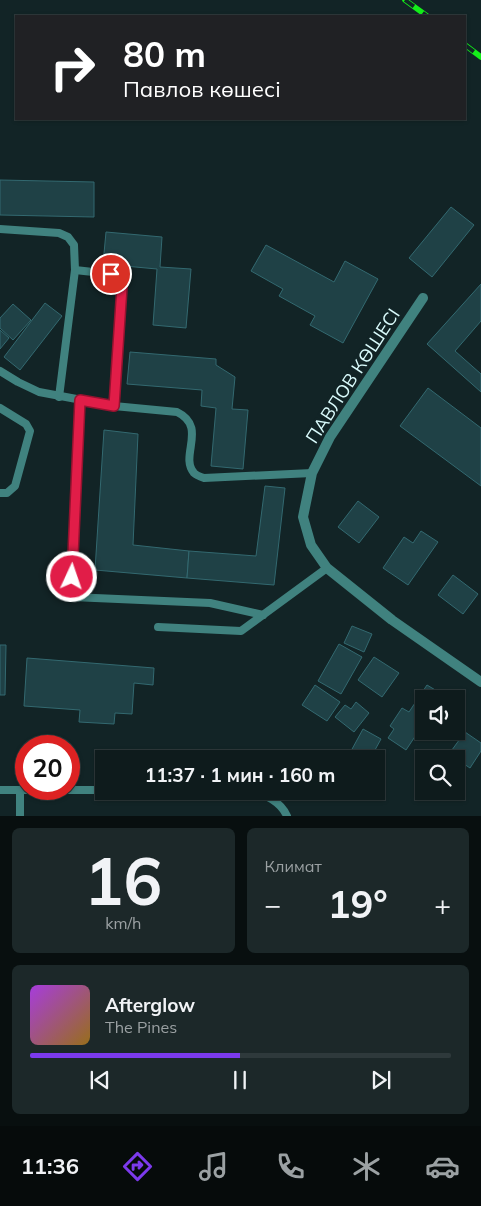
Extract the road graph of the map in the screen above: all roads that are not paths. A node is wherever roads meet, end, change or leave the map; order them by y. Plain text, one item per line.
1 (0, 229) edge
2 (75, 270) junction
3 (423, 298) dead end
4 (0, 371) edge
5 (59, 397) junction
6 (80, 400) junction
7 (114, 406) junction
8 (0, 408) edge
9 (312, 473) junction
10 (0, 493) edge
11 (327, 568) junction
12 (263, 615) junction
13 (158, 627) dead end
14 (481, 682) edge
15 (0, 790) edge
16 (15, 790) edge
17 (80, 790) edge
18 (95, 790) edge
19 (20, 800) edge
20 (272, 800) edge
21 (20, 816) edge
22 (287, 816) edge

1 - 2 lane
2 - 5 lane
2 - 7 lane
3 - 9 street, ПАВЛОВ КӨШЕСІ
4 - 5 lane
5 - 6 lane
6 - 7 lane
6 - 12 lane
7 - 9 lane
8 - 10 lane
9 - 11 street, ПАВЛОВ КӨШЕСІ
11 - 12 lane
11 - 14 street, ПАВЛОВ КӨШЕСІ
12 - 13 lane
15 - 16 lane
17 - 18 lane
19 - 21 lane
20 - 22 lane

